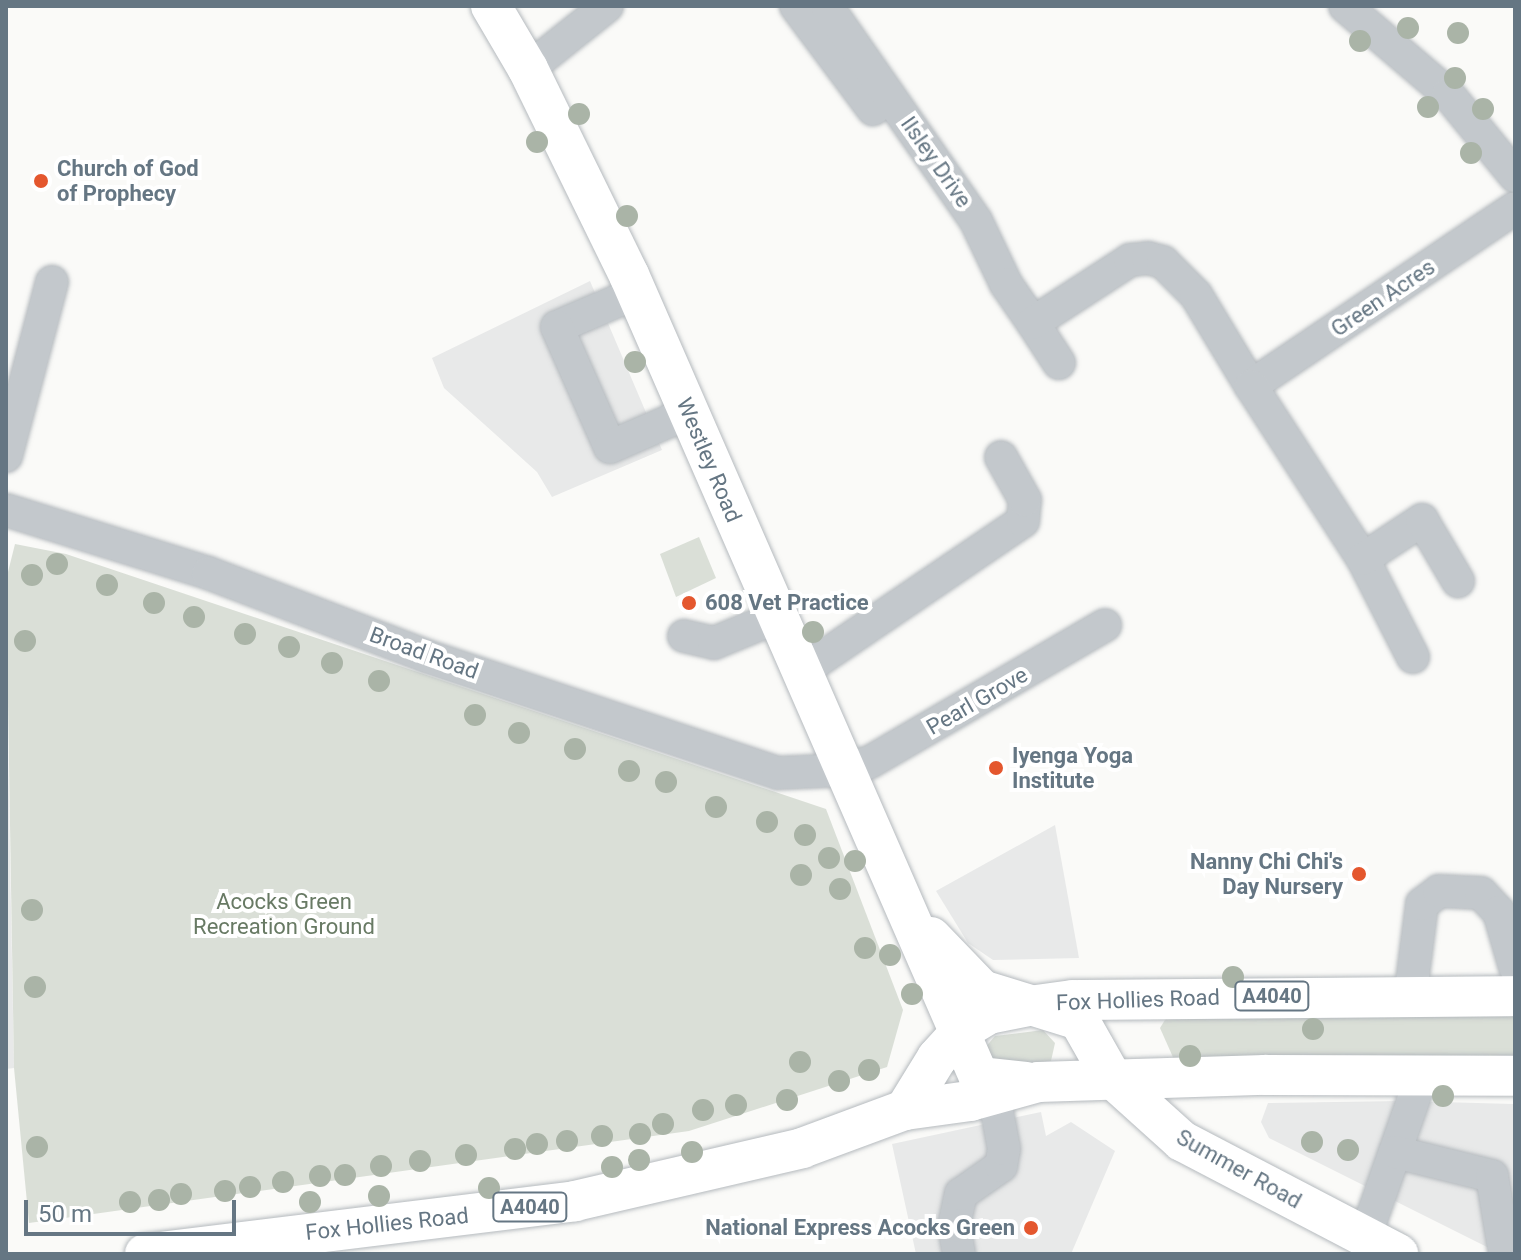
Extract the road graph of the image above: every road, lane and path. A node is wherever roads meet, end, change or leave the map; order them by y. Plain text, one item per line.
1 (491, 6) edge
2 (607, 6) edge
3 (796, 6) edge
4 (1345, 6) edge
5 (828, 8) edge
6 (528, 69) junction
7 (1515, 176) edge
8 (928, 186) dead end
9 (1515, 208) edge
10 (52, 282) dead end
11 (636, 293) junction
12 (1033, 323) junction
13 (1059, 363) dead end
14 (1251, 386) junction
15 (688, 413) junction
16 (6, 456) edge
17 (1001, 457) dead end
18 (6, 510) edge
19 (1363, 559) junction
20 (1458, 581) dead end
21 (777, 617) junction
22 (1105, 625) dead end
23 (684, 636) dead end
24 (1413, 657) dead end
25 (801, 672) junction
26 (845, 770) junction
27 (914, 920) junction
28 (1515, 967) edge
29 (1515, 996) edge
30 (1410, 998) junction
31 (1029, 1006) junction
32 (962, 1030) junction
33 (1422, 1075) junction
34 (1515, 1076) edge
35 (1112, 1078) junction
36 (1038, 1082) junction
37 (994, 1095) junction
38 (905, 1110) junction
39 (1395, 1152) junction
40 (1382, 1246) edge
41 (145, 1254) edge
42 (959, 1254) edge
43 (1505, 1254) edge

1 - 6 main road, Westley Road
2 - 6 street
3 - 8 street
4 - 7 street
5 - 12 street, Ilsley Drive
6 - 11 main road, Westley Road
9 - 14 street, Green Acres
10 - 16 street
11 - 15 main road, Westley Road
11 - 15 street
12 - 13 street
12 - 14 street
14 - 19 street
15 - 21 main road, Westley Road
17 - 25 street
18 - 26 street, Broad Road
19 - 20 street
19 - 24 street
21 - 23 street
21 - 25 main road, Westley Road
22 - 26 street, Pearl Grove
25 - 26 main road, Westley Road
26 - 27 main road, Westley Road
27 - 31 main road, Westley Road
27 - 32 main road, Westley Road
28 - 30 street
29 - 30 main road, Fox Hollies Road / A4040
30 - 31 main road, Fox Hollies Road / A4040
31 - 32 main road, Fox Hollies Road / A4040
31 - 35 main road, Summer Road
32 - 36 main road, Westley Road
32 - 38 main road, Fox Hollies Road / A4040
33 - 34 main road, Fox Hollies Road / A4040
33 - 35 main road, Fox Hollies Road / A4040
33 - 39 street
35 - 36 main road, Fox Hollies Road / A4040
35 - 40 main road, Summer Road
36 - 37 main road, Fox Hollies Road / A4040
37 - 38 main road, Fox Hollies Road / A4040
37 - 42 street
38 - 41 main road, Fox Hollies Road / A4040
39 - 40 street
39 - 43 street

